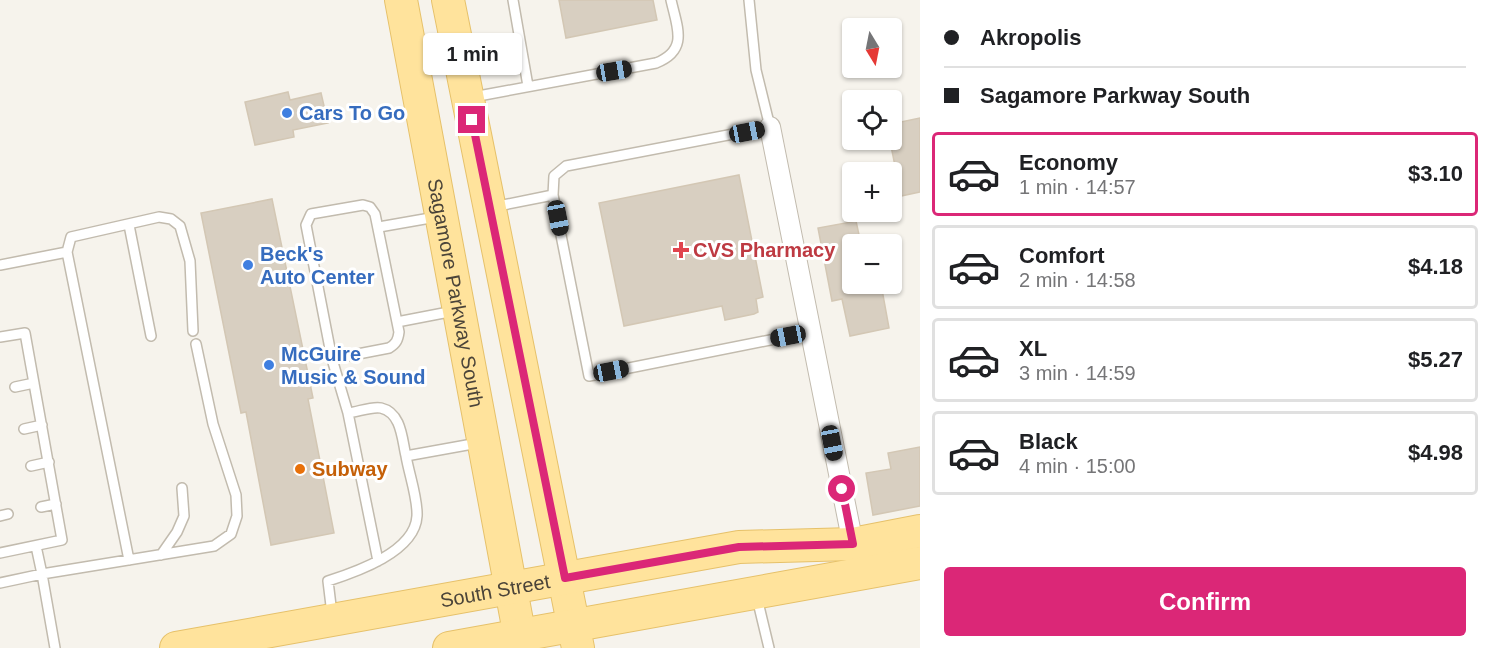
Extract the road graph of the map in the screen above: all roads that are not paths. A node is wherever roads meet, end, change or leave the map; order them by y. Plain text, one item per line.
1 (401, 0) edge
2 (448, 0) edge
3 (513, 0) edge
4 (671, 0) edge
5 (749, 0) edge
6 (528, 86) junction
7 (468, 98) junction
8 (770, 127) junction
9 (553, 195) junction
10 (490, 208) junction
11 (442, 216) junction
12 (129, 225) junction
13 (379, 227) junction
14 (68, 252) junction
15 (0, 265) edge
16 (459, 310) junction
17 (397, 322) junction
18 (193, 331) dead end
19 (810, 332) junction
20 (151, 336) dead end
21 (0, 337) edge
22 (196, 344) dead end
23 (332, 359) junction
24 (34, 383) junction
25 (15, 387) dead end
26 (348, 413) junction
27 (42, 425) junction
28 (24, 429) dead end
29 (483, 442) junction
30 (406, 456) junction
31 (49, 462) junction
32 (31, 466) dead end
33 (182, 488) dead end
34 (56, 504) junction
35 (41, 507) dead end
36 (920, 531) edge
37 (853, 544) junction
38 (36, 546) junction
39 (0, 553) edge
40 (161, 555) junction
41 (129, 560) junction
42 (378, 561) junction
43 (920, 563) edge
44 (42, 574) junction
45 (565, 578) junction
46 (0, 583) edge
47 (510, 588) junction
48 (756, 592) junction
49 (333, 620) junction
50 (576, 636) edge
51 (521, 641) edge
52 (55, 648) edge
53 (176, 648) edge
54 (449, 648) edge
55 (769, 648) edge

1 - 11 main road, Sagamore Parkway South
2 - 7 main road
3 - 6 lane
4 - 6 lane
5 - 8 lane
6 - 7 lane
7 - 10 main road
8 - 9 lane
8 - 19 street
9 - 10 lane
9 - 19 lane
10 - 45 main road
11 - 13 lane
11 - 16 main road, Sagamore Parkway South
12 - 14 lane
12 - 18 lane
12 - 20 lane
13 - 17 lane
13 - 23 lane
14 - 15 lane
14 - 41 lane
16 - 17 lane
16 - 29 main road, Sagamore Parkway South
17 - 23 lane
19 - 37 street
21 - 24 lane
22 - 40 lane
23 - 26 lane
24 - 25 lane
24 - 27 lane
26 - 30 lane
26 - 42 lane
27 - 28 lane
27 - 31 lane
29 - 30 lane
29 - 47 main road, Sagamore Parkway South
30 - 42 lane
31 - 32 lane
31 - 34 lane
33 - 40 lane
34 - 35 lane
34 - 38 lane
36 - 37 main road, South Street
37 - 45 main road, South Street
38 - 39 lane
38 - 44 lane
40 - 41 lane
41 - 44 lane
42 - 49 lane
43 - 48 main road
44 - 46 lane
44 - 52 lane
45 - 47 main road, South Street
45 - 50 main road
47 - 49 main road, South Street
47 - 51 main road, Sagamore Parkway South
48 - 50 main road
48 - 55 lane
49 - 53 main road, South Street
50 - 51 main road
51 - 54 main road

